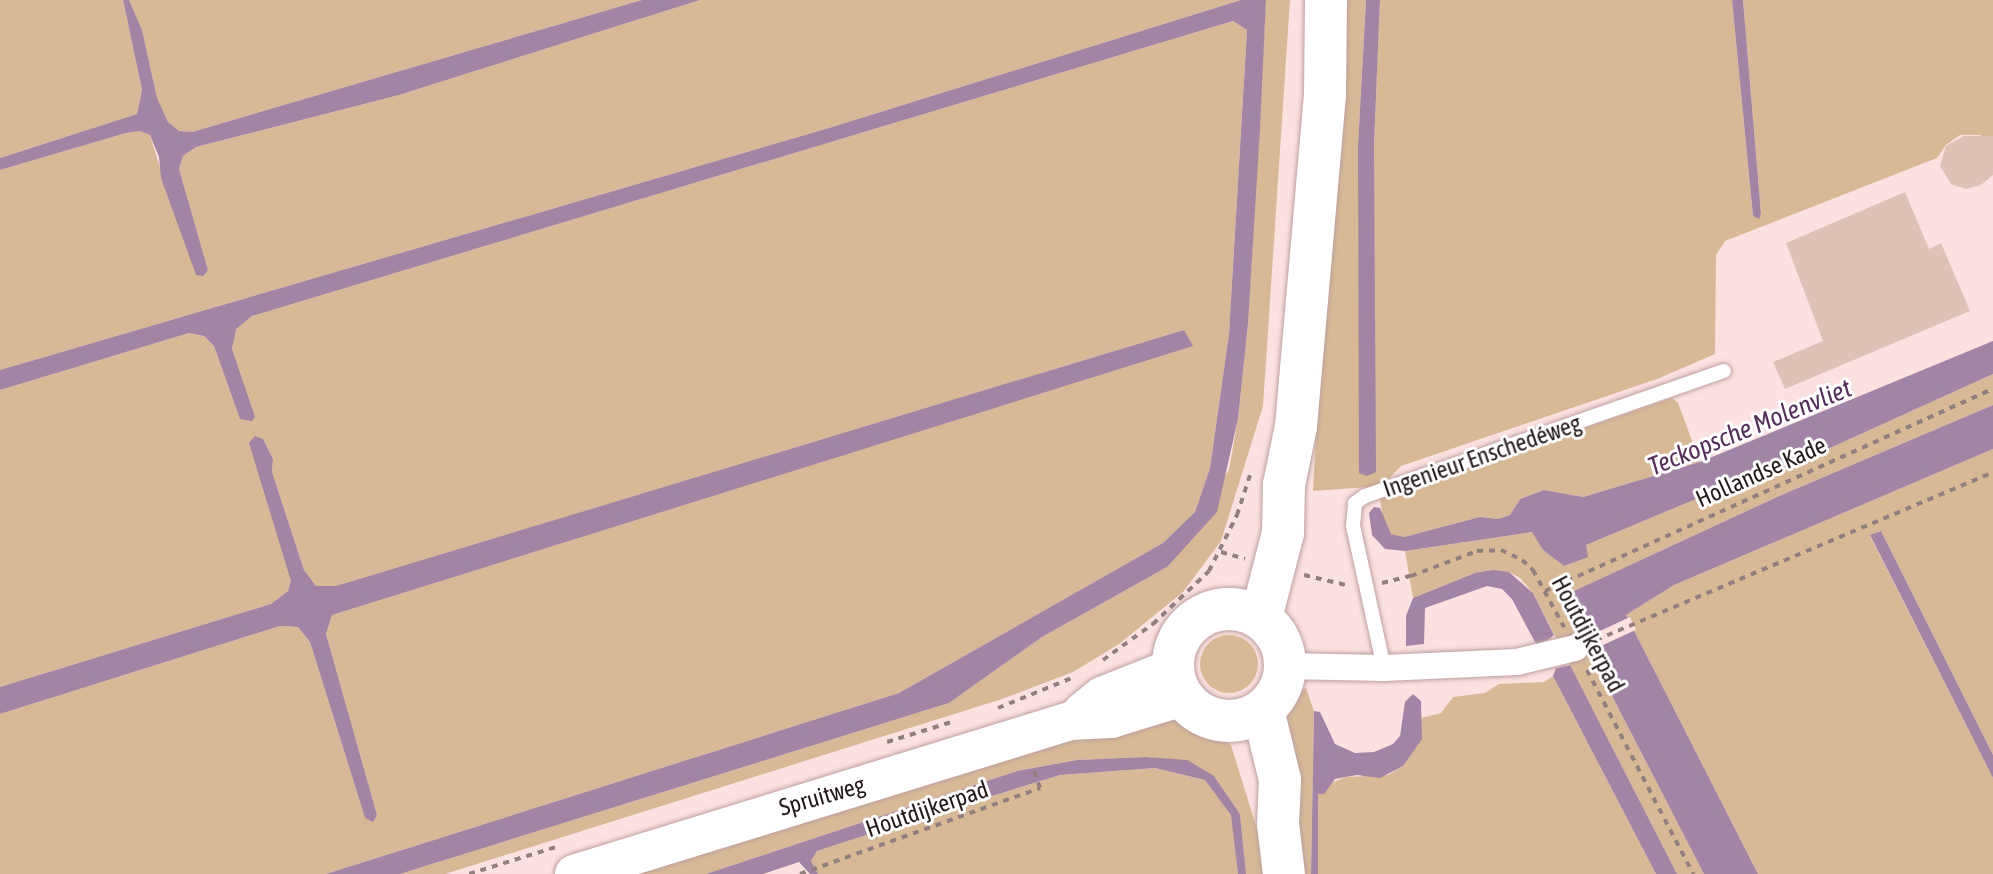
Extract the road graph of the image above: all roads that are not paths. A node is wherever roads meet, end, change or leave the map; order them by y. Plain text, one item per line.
1 (1326, 0) edge
2 (1724, 371) dead end
3 (1247, 613) junction
4 (1579, 647) road end
5 (1286, 666) junction
6 (1384, 668) junction
7 (1178, 682) junction
8 (1248, 716) junction
9 (574, 874) edge
10 (1284, 874) edge

1 - 3 main road
2 - 6 lane, Ingenieur Enschedéweg
3 - 5 main road
3 - 7 main road
4 - 6 street
5 - 6 street
5 - 8 main road
7 - 8 main road
7 - 9 main road, Spruitweg
8 - 10 main road

